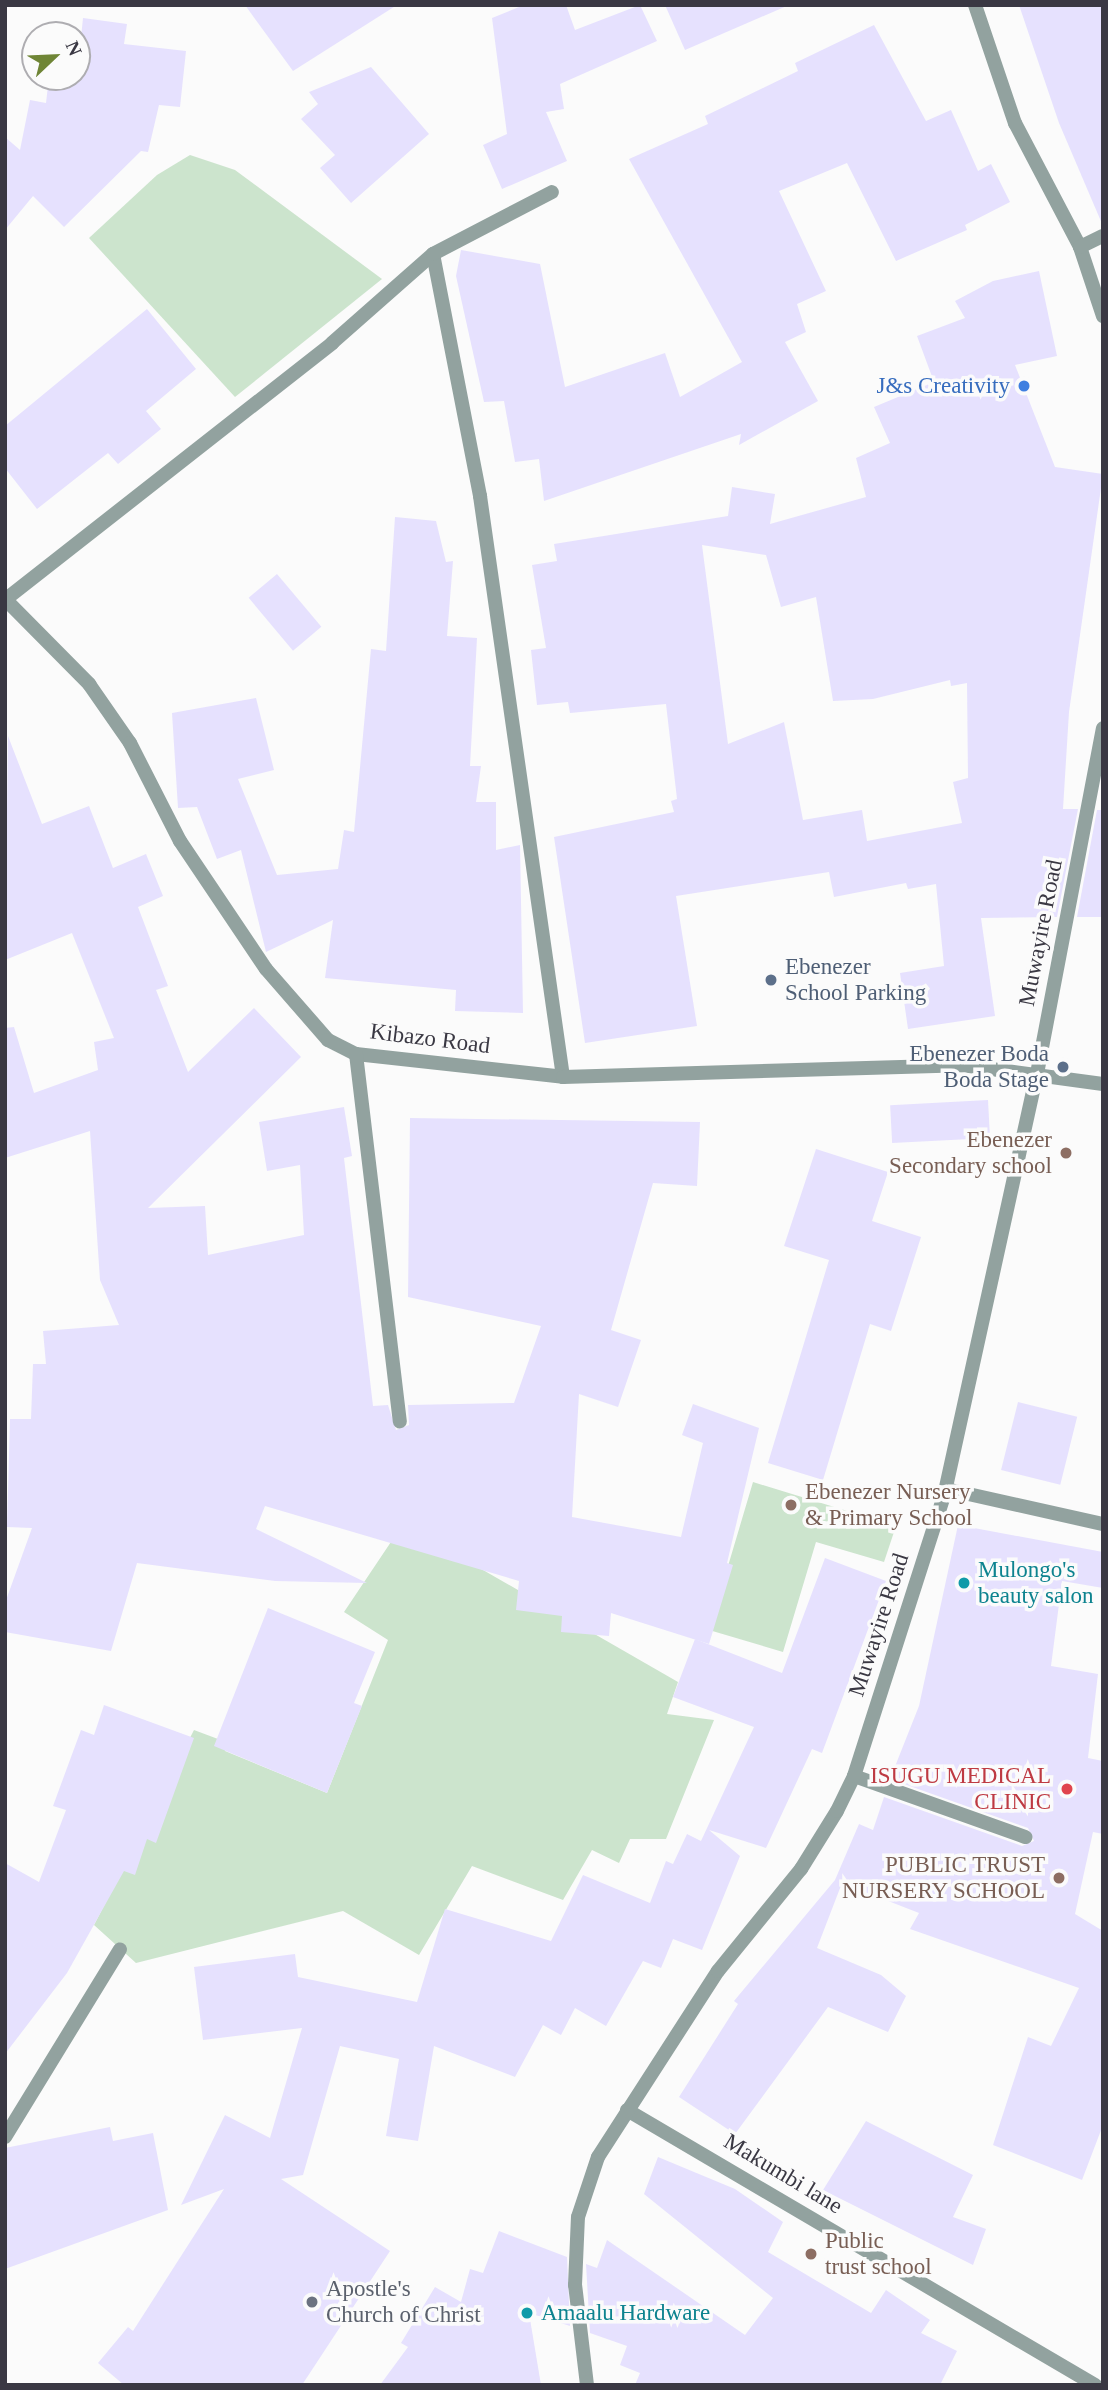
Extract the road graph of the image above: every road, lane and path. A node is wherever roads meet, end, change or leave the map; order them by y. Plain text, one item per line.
1 (975, 5) edge
2 (552, 192) dead end
3 (1103, 236) edge
4 (1080, 247) junction
5 (433, 254) junction
6 (1103, 316) edge
7 (5, 599) edge
8 (1103, 728) edge
9 (356, 1054) junction
10 (563, 1077) junction
11 (1036, 1079) junction
12 (1103, 1084) edge
13 (400, 1421) dead end
14 (946, 1489) junction
15 (1103, 1524) edge
16 (854, 1776) junction
17 (1025, 1837) dead end
18 (120, 1949) dead end
19 (627, 2109) junction
20 (5, 2137) edge
21 (587, 2385) edge
22 (1096, 2385) edge

1 - 4 street
2 - 5 street
3 - 4 street
4 - 6 street
5 - 7 street
5 - 10 street
7 - 9 street, Kibazo Road
8 - 11 street, Muwayire Road
9 - 10 street, Kibazo Road
9 - 13 street
10 - 11 street, Kibazo Road
11 - 12 street, Kibazo Road
11 - 14 street, Muwayire Road
14 - 15 street
14 - 16 street, Muwayire Road
16 - 17 street
16 - 19 street, Muwayire Road
18 - 20 street
19 - 21 street, Muwayire Road
19 - 22 street, Makumbi lane

